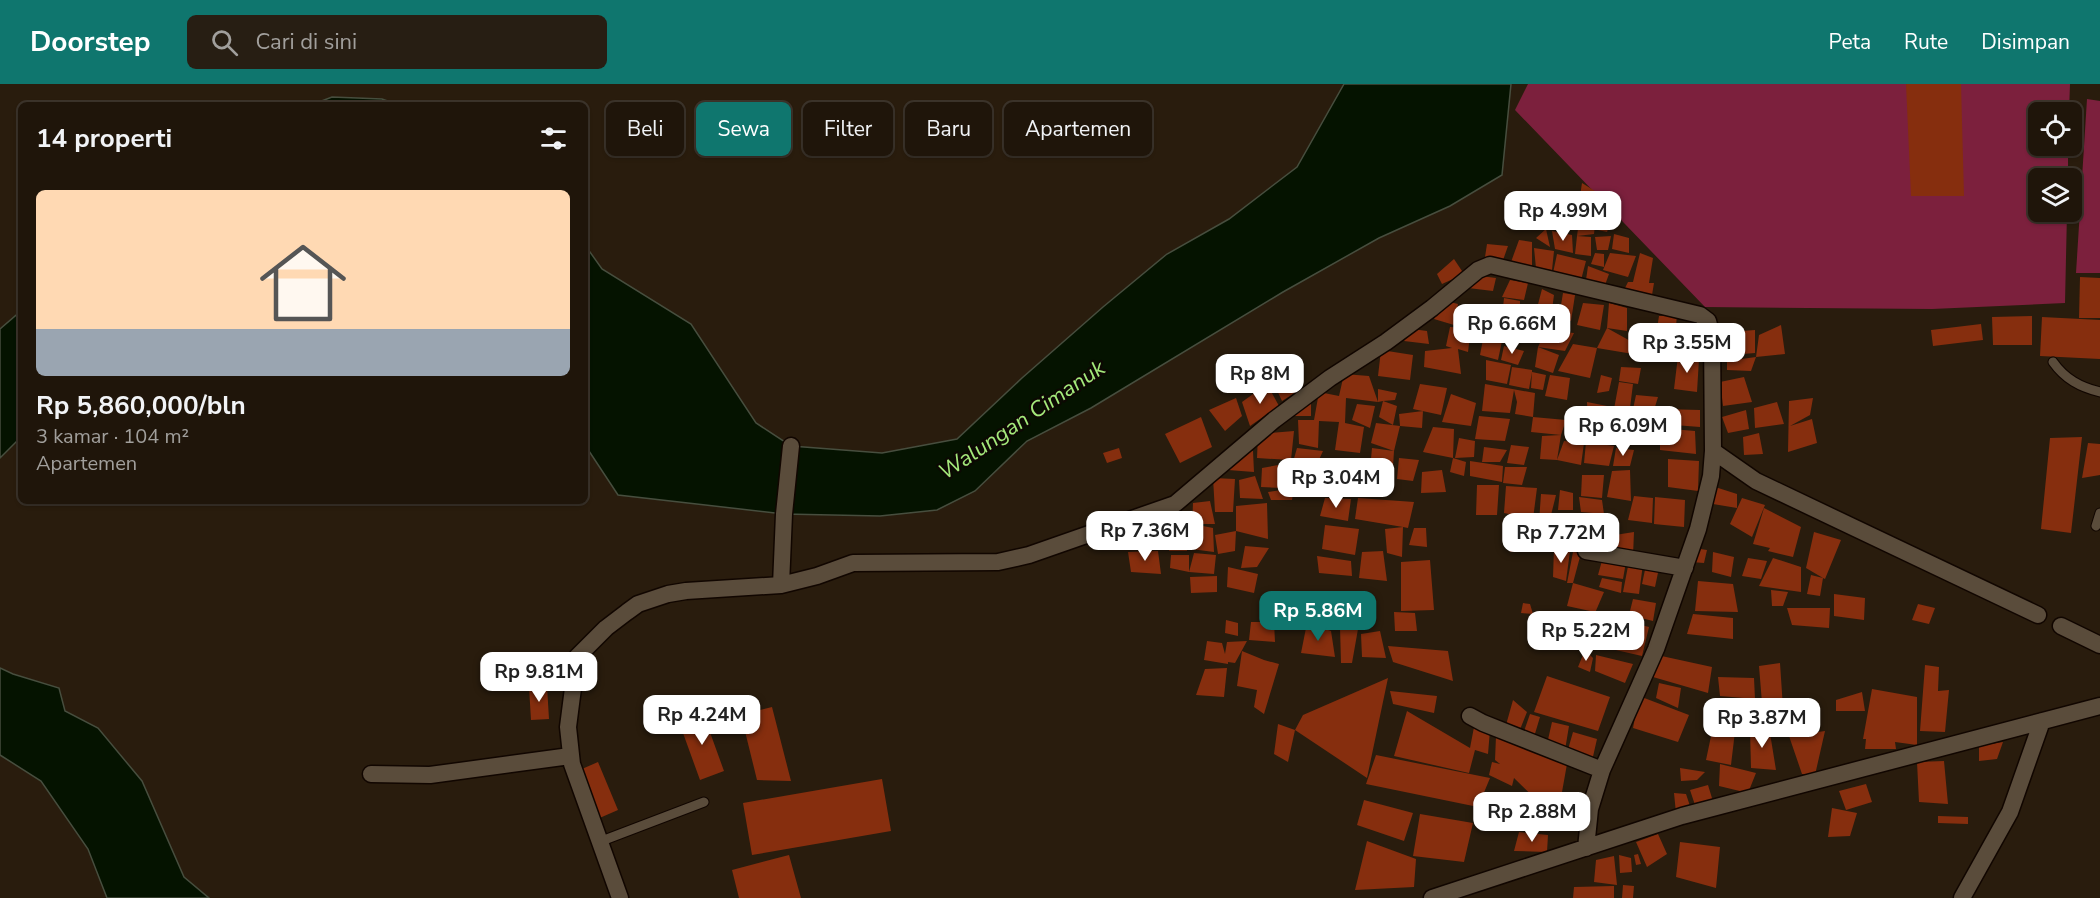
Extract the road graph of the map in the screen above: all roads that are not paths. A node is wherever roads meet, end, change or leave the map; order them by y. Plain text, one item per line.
1 (2053, 362) dead end
2 (2100, 392) edge
3 (791, 446) dead end
4 (1713, 451) junction
5 (2100, 513) edge
6 (2096, 526) dead end
7 (1586, 550) dead end
8 (1685, 568) junction
9 (781, 585) junction
10 (2038, 615) dead end
11 (2061, 626) dead end
12 (2100, 645) edge
13 (2100, 706) edge
14 (1470, 716) dead end
15 (2042, 721) junction
16 (570, 756) junction
17 (1602, 770) junction
18 (371, 774) dead end
19 (704, 801) dead end
20 (599, 842) junction
21 (1586, 848) junction
22 (620, 898) edge
23 (1432, 898) edge
24 (1962, 898) edge

1 - 2 lane
3 - 9 street
4 - 8 street
4 - 9 street
4 - 10 street
5 - 6 lane
7 - 8 street
8 - 17 street
9 - 16 street
11 - 12 street
13 - 15 street
14 - 17 street
15 - 21 street
15 - 24 street
16 - 18 street
16 - 20 street
17 - 21 street
19 - 20 lane
20 - 22 street
21 - 23 street

